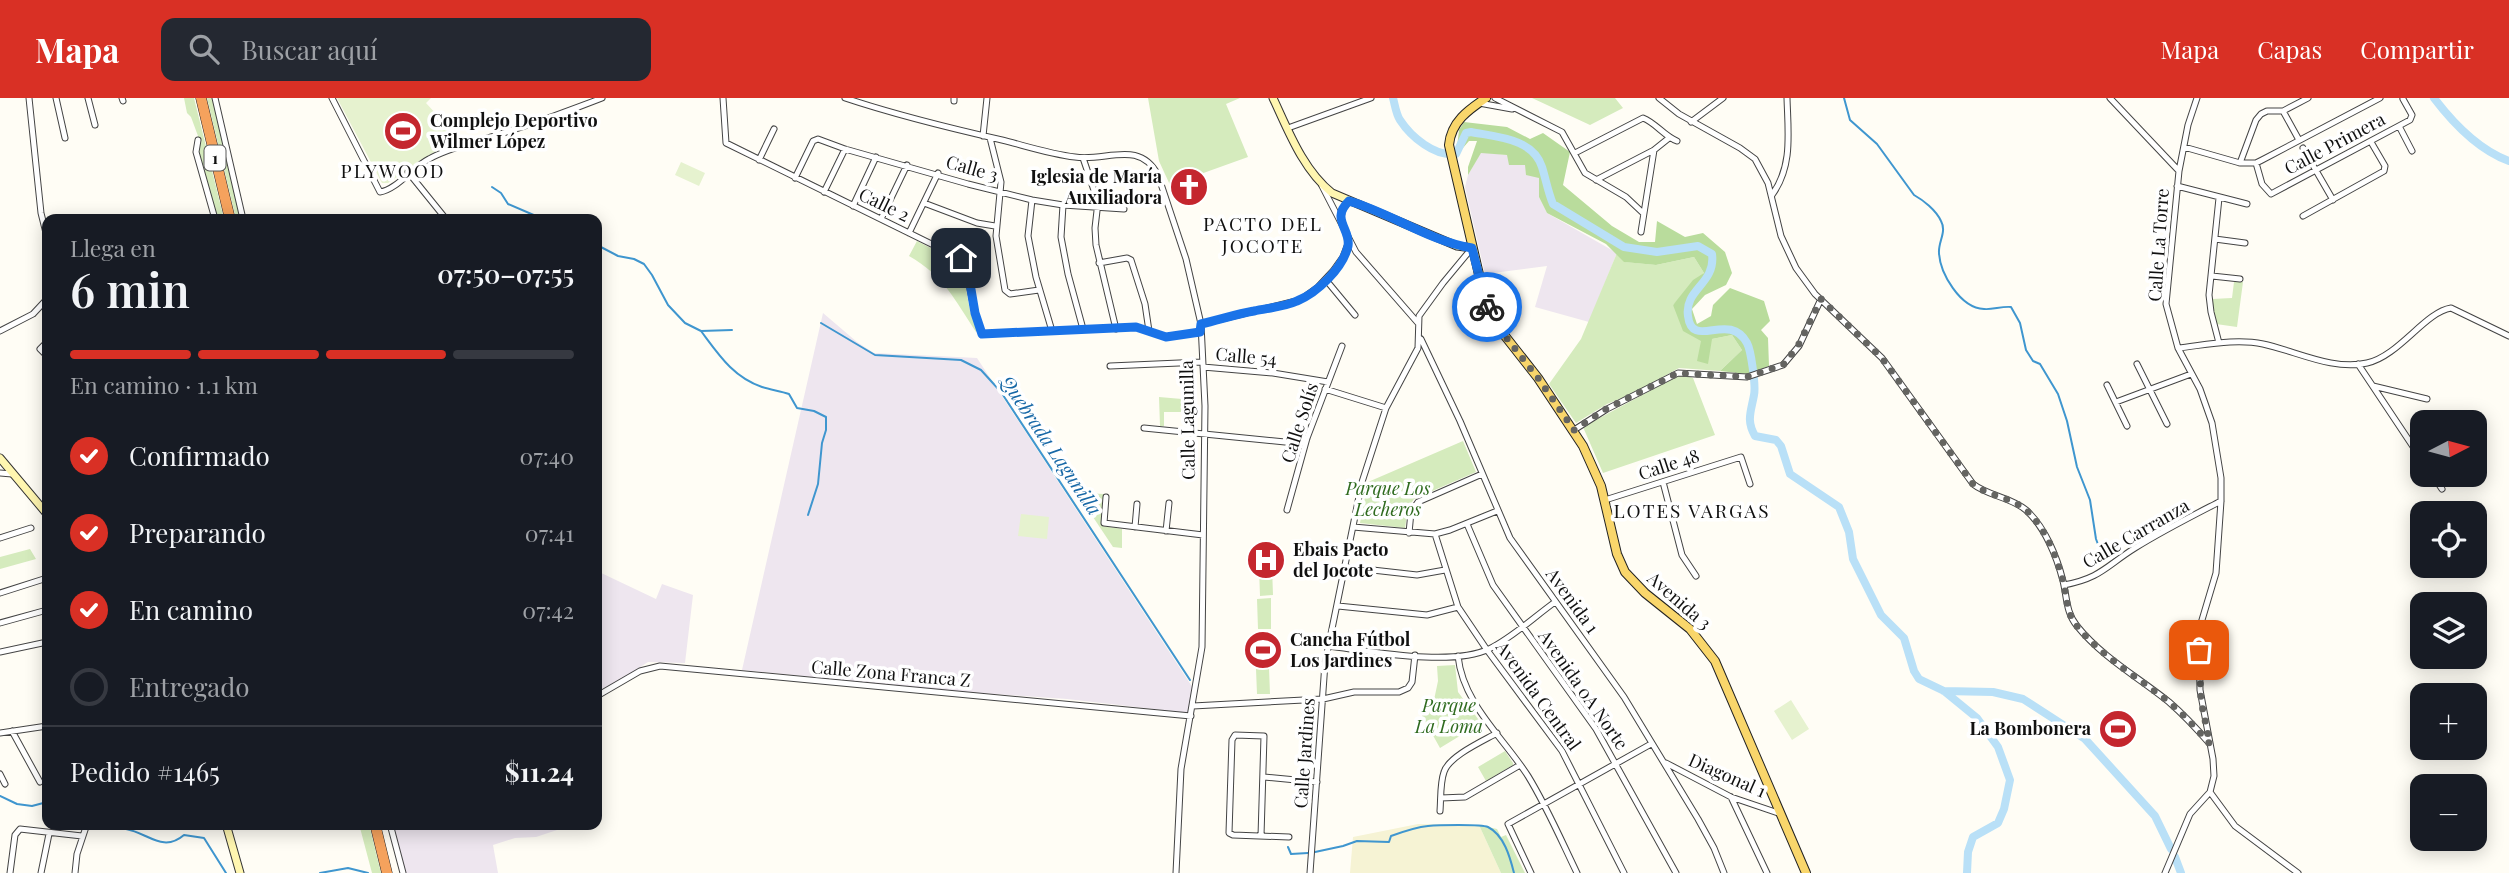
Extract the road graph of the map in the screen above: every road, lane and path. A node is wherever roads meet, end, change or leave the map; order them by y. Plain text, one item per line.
1 (29, 98) edge
2 (56, 98) edge
3 (88, 98) edge
4 (201, 98) edge
5 (215, 98) edge
6 (332, 98) edge
7 (603, 98) edge
8 (723, 98) edge
9 (845, 98) edge
10 (987, 98) edge
11 (1273, 98) edge
12 (1371, 98) edge
13 (1495, 98) edge
14 (1659, 98) edge
15 (1723, 98) edge
16 (1787, 98) edge
17 (2110, 98) edge
18 (2197, 98) edge
19 (2308, 98) edge
20 (2380, 98) edge
21 (852, 99) edge
22 (2403, 99) edge
23 (1482, 100) edge
24 (1518, 110) junction
25 (2283, 111) junction
26 (1691, 122) junction
27 (94, 125) dead end
28 (2399, 126) junction
29 (1287, 128) junction
30 (774, 129) dead end
31 (983, 136) junction
32 (65, 138) dead end
33 (990, 138) junction
34 (1669, 138) junction
35 (198, 140) dead end
36 (2299, 140) junction
37 (1677, 141) dead end
38 (2371, 142) junction
39 (1297, 146) junction
40 (2184, 148) junction
41 (2303, 148) dead end
42 (845, 149) junction
43 (1654, 150) junction
44 (2412, 151) dead end
45 (1575, 153) junction
46 (876, 157) junction
47 (1083, 158) junction
48 (759, 160) junction
49 (2240, 163) junction
50 (2256, 163) junction
51 (907, 165) junction
52 (2316, 170) junction
53 (2179, 171) junction
54 (408, 172) junction
55 (938, 173) junction
56 (795, 178) junction
57 (1318, 179) junction
58 (1596, 180) junction
59 (2177, 186) junction
60 (1323, 187) junction
61 (824, 192) junction
62 (1000, 192) junction
63 (1772, 195) junction
64 (1341, 198) junction
65 (2219, 198) junction
66 (1032, 200) junction
67 (2333, 200) junction
68 (1349, 201) junction
69 (924, 203) junction
70 (2248, 204) dead end
71 (1063, 205) junction
72 (853, 206) junction
73 (1097, 207) junction
74 (1124, 209) dead end
75 (214, 214) edge
76 (229, 214) edge
77 (242, 214) edge
78 (442, 214) edge
79 (1643, 214) junction
80 (2303, 216) dead end
81 (881, 219) junction
82 (42, 220) edge
83 (1341, 225) junction
84 (995, 226) junction
85 (1641, 232) dead end
86 (909, 233) junction
87 (2215, 239) junction
88 (1349, 241) junction
89 (2245, 243) dead end
90 (1472, 248) junction
91 (1099, 263) junction
92 (2211, 276) junction
93 (2240, 279) dead end
94 (1326, 280) junction
95 (1039, 290) junction
96 (1821, 299) junction
97 (42, 304) edge
98 (1355, 315) dead end
99 (1418, 323) junction
100 (1201, 324) junction
101 (1083, 328) junction
102 (1116, 329) junction
103 (0, 331) edge
104 (1052, 331) junction
105 (1149, 331) junction
106 (1200, 332) junction
107 (1419, 334) junction
108 (2509, 337) edge
109 (2219, 343) junction
110 (1342, 346) dead end
111 (2178, 348) junction
112 (1414, 356) junction
113 (1428, 356) junction
114 (2137, 364) dead end
115 (2358, 364) junction
116 (1203, 365) junction
117 (1110, 366) dead end
118 (2191, 374) junction
119 (1328, 382) junction
120 (2107, 385) dead end
121 (2373, 386) junction
122 (1325, 389) junction
123 (2150, 389) junction
124 (2427, 399) dead end
125 (2116, 402) junction
126 (1387, 408) junction
127 (2167, 424) dead end
128 (2127, 426) dead end
129 (1144, 428) dead end
130 (1574, 430) junction
131 (1203, 433) junction
132 (1307, 439) junction
133 (2410, 442) edge
134 (0, 458) edge
135 (0, 473) edge
136 (12, 474) junction
137 (1482, 474) junction
138 (1662, 482) junction
139 (1750, 484) dead end
140 (1106, 497) dead end
141 (1605, 500) junction
142 (2221, 501) junction
143 (1169, 503) dead end
144 (42, 504) edge
145 (1137, 504) dead end
146 (1287, 510) dead end
147 (1497, 511) junction
148 (1467, 524) junction
149 (1135, 527) junction
150 (1353, 527) junction
151 (31, 528) dead end
152 (1166, 531) junction
153 (1409, 533) junction
154 (1435, 534) junction
155 (1203, 535) junction
156 (0, 538) edge
157 (1346, 567) junction
158 (1445, 570) junction
159 (1696, 576) dead end
160 (42, 580) edge
161 (2064, 585) junction
162 (0, 593) edge
163 (1555, 602) junction
164 (1338, 606) junction
165 (1458, 607) junction
166 (42, 611) edge
167 (0, 623) edge
168 (1521, 626) junction
169 (42, 643) edge
170 (1328, 646) junction
171 (1487, 650) junction
172 (0, 652) edge
173 (1415, 655) junction
174 (1458, 656) junction
175 (602, 693) edge
176 (1323, 699) junction
177 (1193, 706) junction
178 (1191, 716) junction
179 (42, 727) edge
180 (12, 731) junction
181 (0, 733) edge
182 (1497, 733) junction
183 (1651, 744) junction
184 (2210, 744) junction
185 (1663, 761) junction
186 (1616, 764) junction
187 (1520, 765) junction
188 (0, 774) edge
189 (1687, 775) junction
190 (1264, 777) junction
191 (1317, 780) junction
192 (40, 782) dead end
193 (5, 784) dead end
194 (1580, 784) junction
195 (1677, 784) junction
196 (2210, 792) junction
197 (1731, 797) junction
198 (1441, 798) junction
199 (1544, 804) junction
200 (1749, 804) junction
201 (1440, 811) dead end
202 (1739, 813) junction
203 (1781, 814) junction
204 (84, 830) edge
205 (228, 830) edge
206 (376, 830) edge
207 (391, 830) edge
208 (49, 834) junction
209 (82, 836) junction
210 (1261, 836) junction
211 (1289, 837) dead end
212 (240, 872) edge
213 (10, 873) edge
214 (41, 873) edge
215 (75, 873) edge
216 (387, 873) edge
217 (402, 873) edge
218 (1176, 873) edge
219 (1310, 873) edge
220 (1531, 873) edge
221 (1577, 873) edge
222 (1624, 873) edge
223 (1676, 873) edge
224 (1724, 873) edge
225 (1767, 873) edge
226 (1806, 873) edge
227 (2165, 873) edge
228 (2298, 873) edge

1 - 82 street
2 - 32 street
3 - 27 street
4 - 76 highway, 1
5 - 77 street
6 - 54 street
7 - 54 street
8 - 48 street, Calle 2
9 - 21 street, Calle Lagunilla
10 - 31 street
11 - 29 street
12 - 29 street
13 - 24 street
14 - 26 street
15 - 26 street
16 - 63 street
17 - 53 street, Calle La Torre
18 - 40 street
19 - 25 street
20 - 36 street
21 - 31 street, Calle Lagunilla
22 - 28 street, Calle Primera
23 - 24 street
23 - 90 main road, Avenida 3
24 - 45 street
25 - 36 street
25 - 49 street
26 - 63 street
28 - 38 street, Calle Primera
28 - 44 street
29 - 39 street
30 - 48 street
31 - 33 street, Calle Lagunilla
33 - 47 street, Calle Lagunilla
33 - 62 street
34 - 37 street
34 - 43 street
34 - 45 street
35 - 75 street
36 - 50 street
38 - 52 street, Calle Primera
38 - 67 street
39 - 57 street
39 - 60 street
40 - 49 street
40 - 53 street
41 - 52 street
42 - 46 street, Calle 3
42 - 56 street, Calle 3
42 - 61 street
43 - 58 street
43 - 79 street
45 - 58 street
46 - 51 street, Calle 3
46 - 72 street
47 - 73 street
47 - 100 street, Calle Lagunilla
48 - 56 street, Calle 2
49 - 50 street
50 - 52 street, Calle Primera
51 - 55 street, Calle 3
51 - 81 street
52 - 67 street
53 - 59 street, Calle La Torre
54 - 78 street
55 - 62 street, Calle 3
55 - 69 street
56 - 61 street, Calle 2
57 - 60 street
57 - 64 street
58 - 79 street
59 - 65 street
59 - 111 street, Calle La Torre
60 - 64 street
60 - 83 street
61 - 72 street, Calle 2
62 - 66 street, Calle 3
62 - 84 street
63 - 96 street
64 - 68 street
65 - 70 street
65 - 87 street
66 - 71 street, Calle 3
66 - 95 street
67 - 80 street
68 - 83 street
68 - 90 street
69 - 84 street
69 - 86 street
71 - 73 street, Calle 3
71 - 101 street
72 - 81 street, Calle 2
73 - 74 street, Calle 3
73 - 91 street
79 - 85 street
81 - 86 street, Calle 2
83 - 88 street
84 - 95 street
86 - 104 street, Calle 2
87 - 89 street
87 - 92 street
88 - 94 street
88 - 99 street
90 - 99 street
90 - 130 main road, Avenida 3
91 - 102 street
91 - 105 street
92 - 93 street
92 - 109 street
94 - 98 street
94 - 100 street
95 - 104 street
96 - 130 street
96 - 161 street
97 - 103 street
99 - 107 street, Calle Jardines
100 - 106 street, Calle Lagunilla
101 - 102 street
101 - 104 street
102 - 105 street
105 - 106 street
106 - 116 street, Calle Lagunilla
107 - 112 street, Calle Jardines
107 - 113 street, Avenida 1
108 - 115 street
109 - 111 street
109 - 115 street
110 - 119 street, Calle Solís
111 - 118 street, Calle La Torre
112 - 113 street
112 - 126 street, Calle Jardines
113 - 137 street, Avenida 1
114 - 123 street
115 - 121 street
116 - 117 street, Calle 54
116 - 119 street, Calle 54
116 - 131 street, Calle Lagunilla
118 - 123 street
118 - 142 street, Calle La Torre
119 - 122 street, Calle Solís
120 - 125 street
121 - 124 street
121 - 133 street
122 - 126 street
122 - 132 street, Calle Solís
123 - 125 street
123 - 127 street
125 - 128 street
126 - 150 street, Calle Jardines
129 - 131 street
130 - 141 main road, Avenida 3
131 - 132 street
131 - 155 street, Calle Lagunilla
132 - 146 street, Calle Solís
134 - 136 street
135 - 136 street
136 - 144 street
137 - 147 street, Avenida 1
137 - 153 street
138 - 139 street, Calle 48
138 - 141 street, Calle 48
138 - 159 street
140 - 149 street
141 - 203 main road, Avenida 3
142 - 161 street, Calle Carranza
142 - 184 street, Calle La Torre
143 - 152 street
145 - 149 street
147 - 148 street
147 - 163 street, Avenida 1
148 - 154 street
148 - 168 street, Avenida 0A Norte
149 - 152 street
150 - 153 street
150 - 157 street, Calle Jardines
151 - 156 street
152 - 155 street
153 - 154 street
154 - 158 street, Avenida Central
155 - 177 street, Calle Lagunilla
157 - 158 street
157 - 164 street, Calle Jardines
158 - 165 street, Avenida Central
160 - 162 street
161 - 184 street
163 - 168 street
163 - 183 street, Avenida 1
164 - 165 street
164 - 170 street, Calle Jardines
165 - 171 street, Avenida Central
166 - 167 street
168 - 171 street
168 - 186 street, Avenida 0A Norte
169 - 172 street
170 - 173 street
170 - 176 street, Calle Jardines
171 - 174 street
171 - 194 street, Avenida Central
173 - 174 street
173 - 176 street
174 - 182 street
175 - 178 street, Calle Zona Franca Z
176 - 177 street
176 - 191 street, Calle Jardines
177 - 178 street, Calle Lagunilla
178 - 218 street, Calle Lagunilla
179 - 180 street
180 - 181 street
180 - 192 street
182 - 187 street
182 - 198 street
183 - 185 street, Avenida 1
183 - 186 street
184 - 196 street, Calle La Torre
185 - 189 street, Diagonal 1
185 - 195 street, Avenida 1
186 - 194 street
186 - 223 street, Avenida 0A Norte
187 - 198 street
187 - 199 street
188 - 193 street
189 - 195 street
189 - 197 street, Diagonal 1
190 - 191 street
190 - 210 street
190 - 210 street
191 - 219 street, Calle Jardines
194 - 199 street
194 - 222 street, Avenida Central
195 - 224 street, Avenida 1
196 - 227 street
196 - 228 street
197 - 200 street, Diagonal 1
197 - 202 street
198 - 201 street
199 - 220 street
199 - 221 street
200 - 202 street
200 - 203 street, Diagonal 1
202 - 225 street
203 - 226 main road, Avenida 3
204 - 209 street
205 - 212 street
206 - 216 highway
207 - 217 street
208 - 209 street
208 - 213 street
208 - 214 street
209 - 215 street
210 - 211 street

